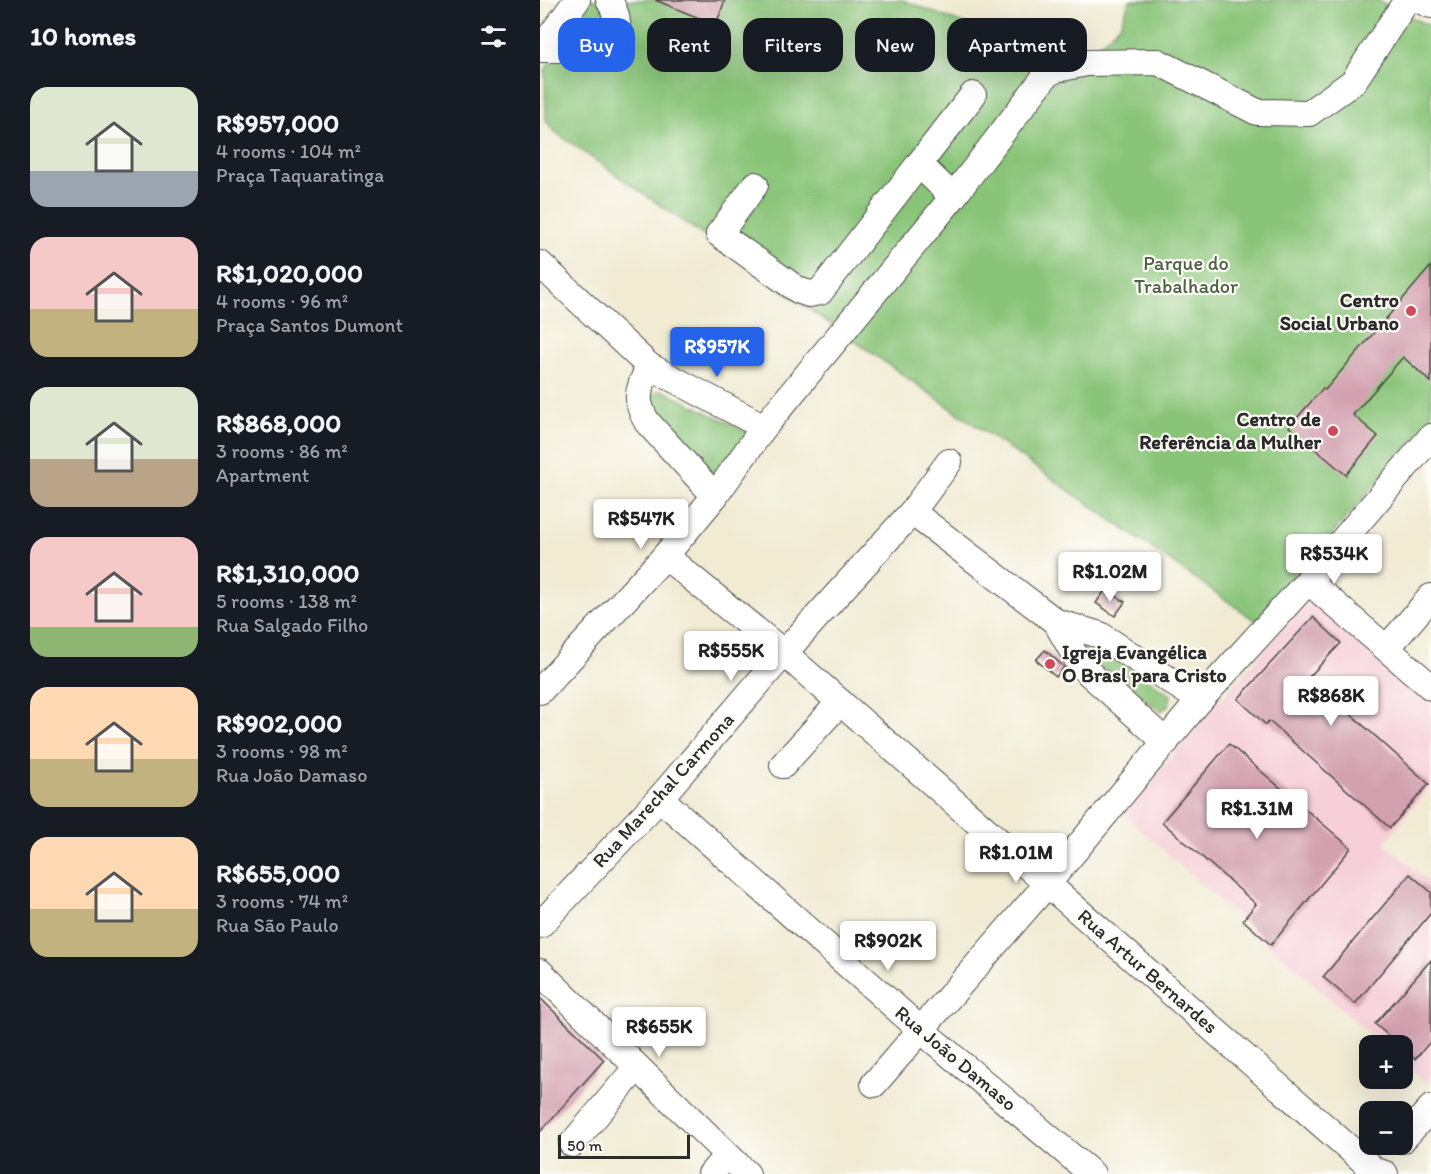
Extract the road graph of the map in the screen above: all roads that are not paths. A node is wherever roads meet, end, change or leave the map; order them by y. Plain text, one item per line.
1 (577, 0) edge
2 (609, 0) edge
3 (1407, 0) edge
4 (1419, 0) edge
5 (1431, 5) edge
6 (541, 49) edge
7 (973, 95) dead end
8 (919, 164) junction
9 (755, 185) dead end
10 (953, 197) junction
11 (540, 264) edge
12 (649, 366) junction
13 (764, 428) junction
14 (1431, 437) edge
15 (949, 462) dead end
16 (715, 496) junction
17 (912, 512) junction
18 (665, 555) junction
19 (1308, 581) junction
20 (1431, 597) edge
21 (1056, 622) junction
22 (1387, 648) junction
23 (784, 653) junction
24 (1431, 687) edge
25 (540, 691) edge
26 (1200, 700) junction
27 (840, 702) junction
28 (1166, 742) junction
29 (783, 765) dead end
30 (660, 798) junction
31 (1048, 884) junction
32 (540, 926) edge
33 (540, 972) edge
34 (921, 1029) junction
35 (637, 1067) junction
36 (874, 1084) dead end
37 (1431, 1108) edge
38 (1413, 1128) edge
39 (572, 1144) dead end
40 (727, 1155) junction
41 (1391, 1155) edge
42 (1378, 1173) edge
43 (711, 1174) edge
44 (747, 1174) edge
45 (1092, 1174) edge

1 - 6 street
2 - 6 street
3 - 10 street
4 - 5 street
7 - 8 street
8 - 9 street
8 - 10 street
10 - 13 street
11 - 12 street
12 - 13 street
12 - 16 street
13 - 16 street
14 - 19 street
15 - 17 street, Rua Marechal Carmona
16 - 18 street
17 - 21 street
17 - 23 street, Rua Marechal Carmona
18 - 23 street, Rua Artur Bernardes
18 - 25 street
19 - 22 street
19 - 26 street
20 - 22 street
21 - 26 street
21 - 28 street
22 - 24 street
23 - 27 street, Rua Artur Bernardes
23 - 30 street, Rua Marechal Carmona
26 - 28 street
27 - 29 street
27 - 31 street, Rua Artur Bernardes
28 - 31 street
30 - 32 street, Rua Marechal Carmona
30 - 34 street, Rua João Damaso
31 - 34 street
31 - 42 street, Rua Artur Bernardes
33 - 35 street
34 - 36 street
34 - 45 street, Rua João Damaso
35 - 39 street
35 - 40 street
37 - 38 street
40 - 43 street
40 - 44 street
41 - 42 street

